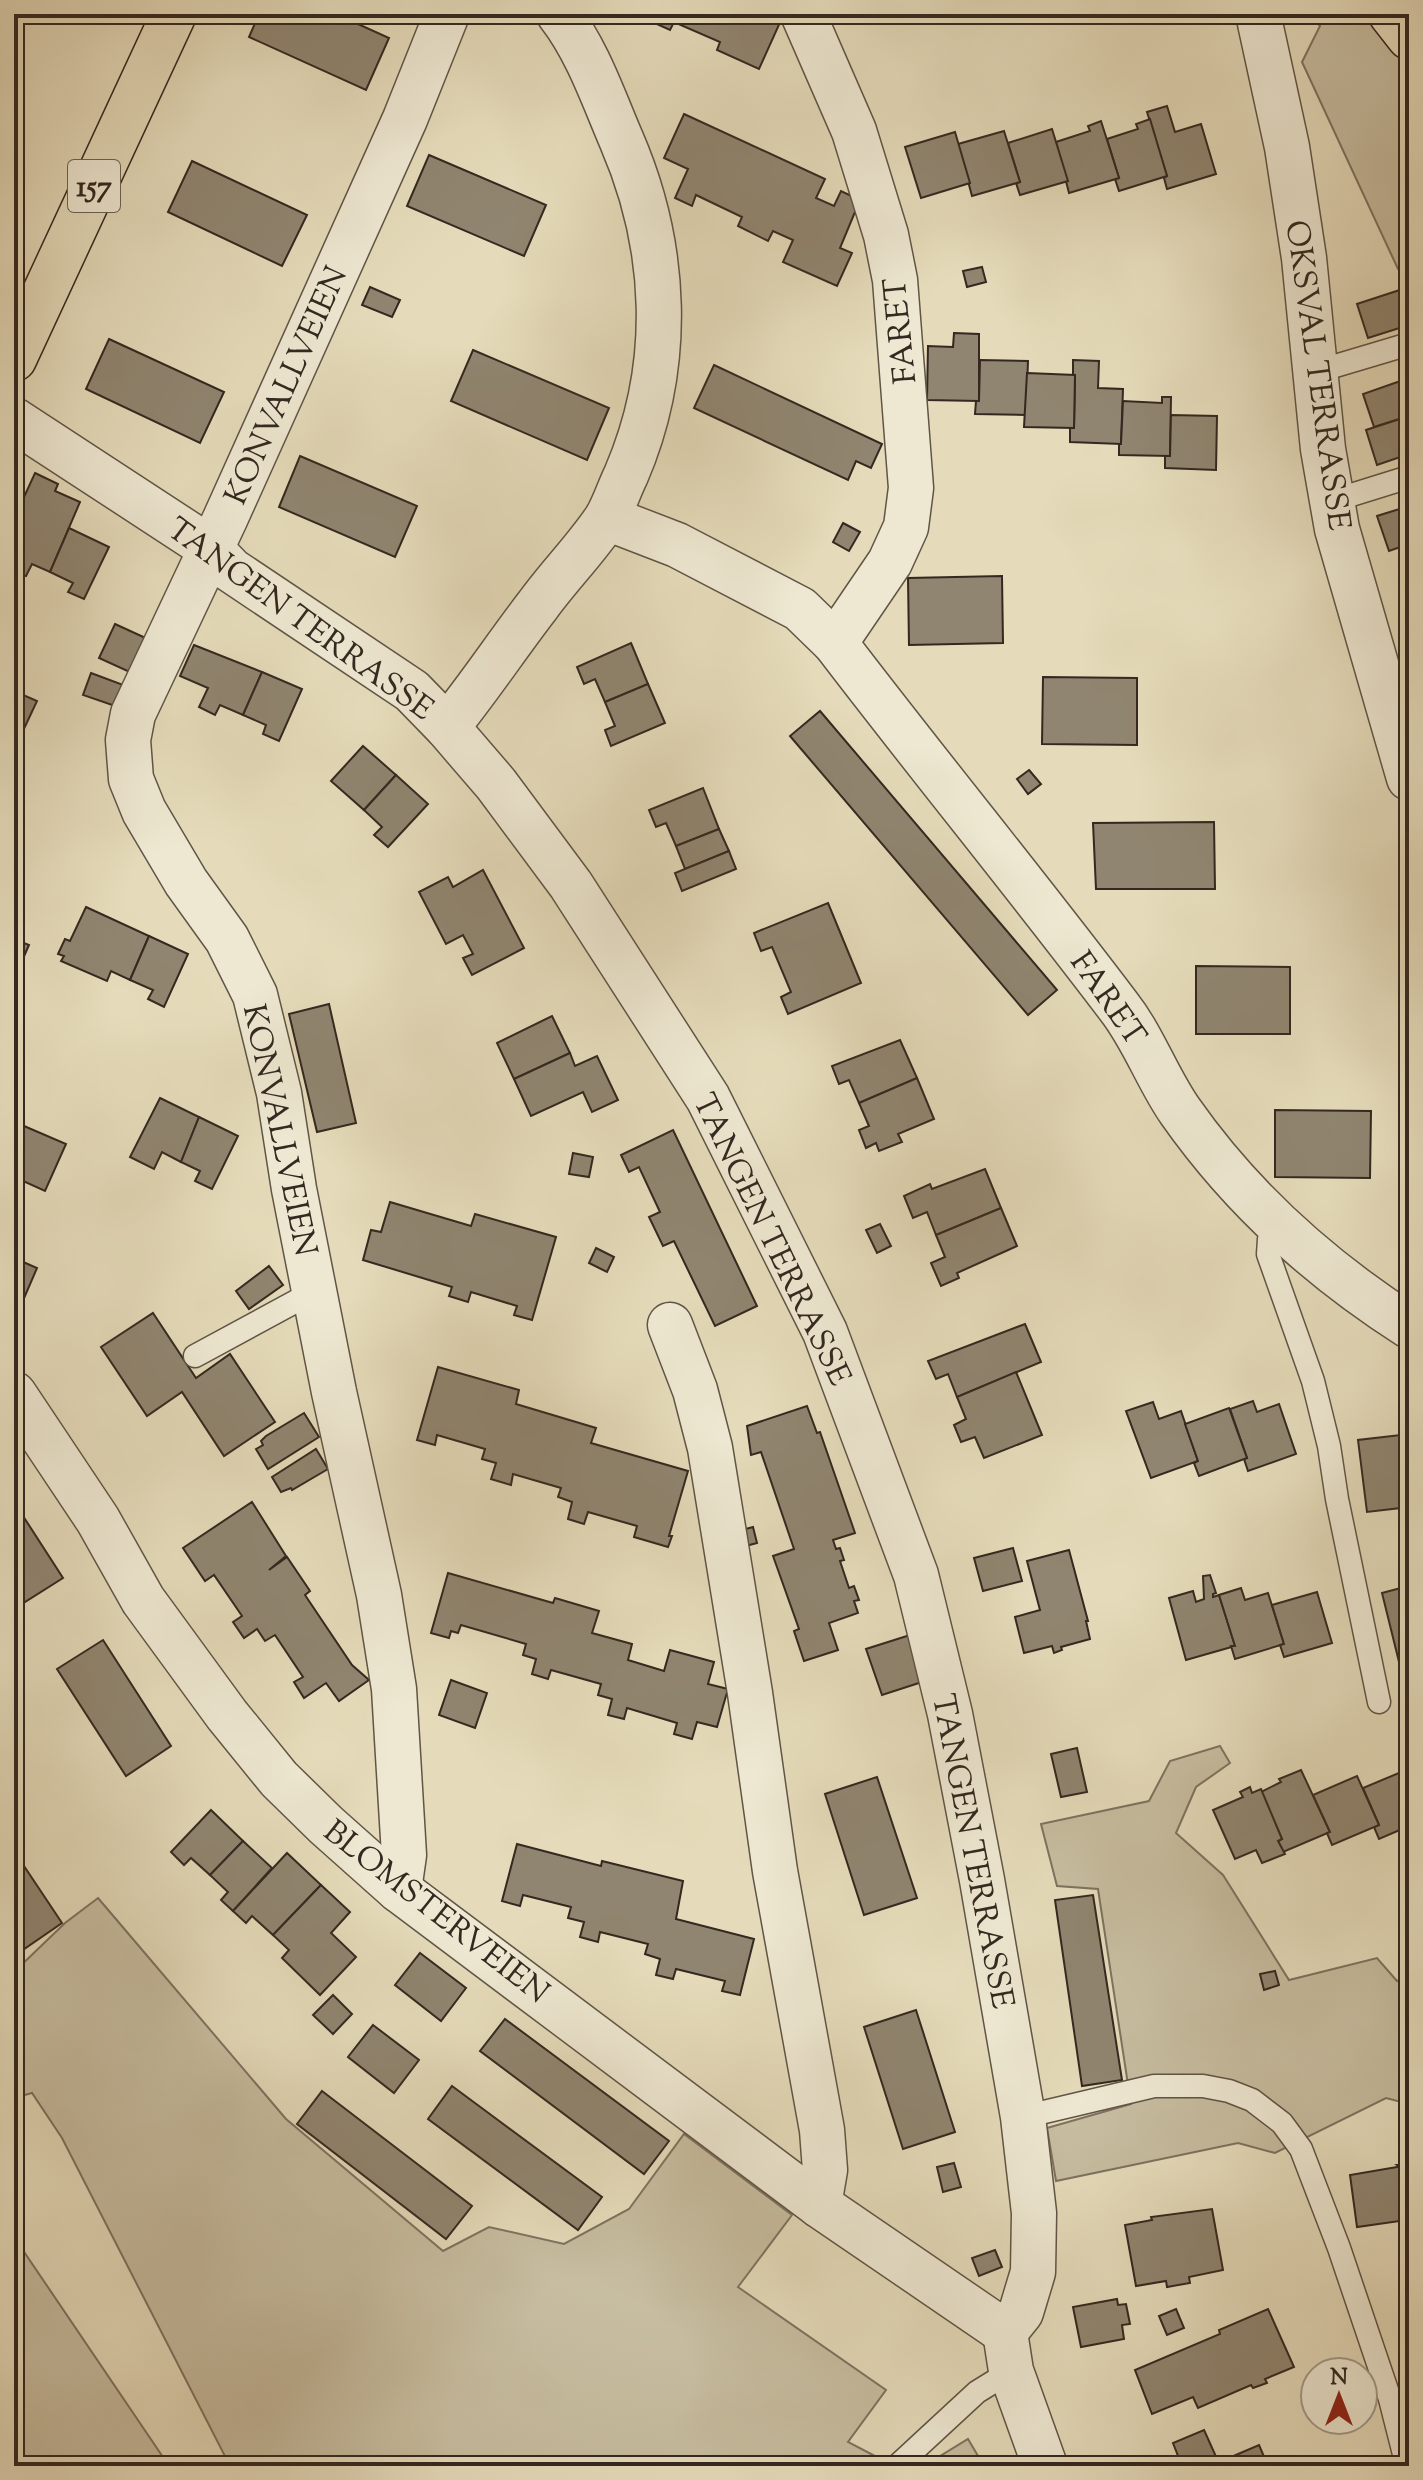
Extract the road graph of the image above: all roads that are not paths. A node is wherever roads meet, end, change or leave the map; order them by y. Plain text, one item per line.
1 (174, 14) edge
2 (447, 14) edge
3 (559, 14) edge
4 (803, 14) edge
5 (1261, 14) edge
6 (1391, 14) edge
7 (1409, 37) edge
8 (1409, 344) edge
9 (14, 359) edge
10 (1315, 372) junction
11 (14, 420) edge
12 (1409, 477) edge
13 (1332, 501) junction
14 (607, 518) junction
15 (210, 548) junction
16 (835, 643) junction
17 (447, 727) junction
18 (1409, 778) edge
19 (1279, 1227) junction
20 (315, 1291) junction
21 (670, 1325) dead end
22 (1409, 1326) edge
23 (195, 1356) dead end
24 (14, 1394) edge
25 (1379, 1702) dead end
26 (399, 1890) junction
27 (1023, 2117) junction
28 (819, 2205) junction
29 (1008, 2352) junction
30 (897, 2466) edge
31 (1045, 2466) edge
32 (1407, 2466) edge

1 - 9 main road, 157
2 - 15 street, KONVALLVEIEN
3 - 14 street
4 - 16 street, FARET
5 - 10 street, OKSVAL TERRASSE
6 - 7 main road
8 - 10 lane
10 - 13 street, OKSVAL TERRASSE
11 - 15 street, TANGEN TERRASSE
12 - 13 lane
13 - 18 street, OKSVAL TERRASSE
14 - 16 street, FARET
14 - 17 street
15 - 17 street, TANGEN TERRASSE
15 - 20 street, KONVALLVEIEN
16 - 19 street, FARET
17 - 27 street, TANGEN TERRASSE
19 - 22 street, FARET
19 - 25 lane
20 - 23 lane, KONVALLVEIEN
20 - 26 street, KONVALLVEIEN
21 - 28 street
24 - 26 street, BLOMSTERVEIEN
26 - 28 street, BLOMSTERVEIEN
27 - 29 street, TANGEN TERRASSE
27 - 32 lane
28 - 29 street, BLOMSTERVEIEN
29 - 30 lane
29 - 31 street

